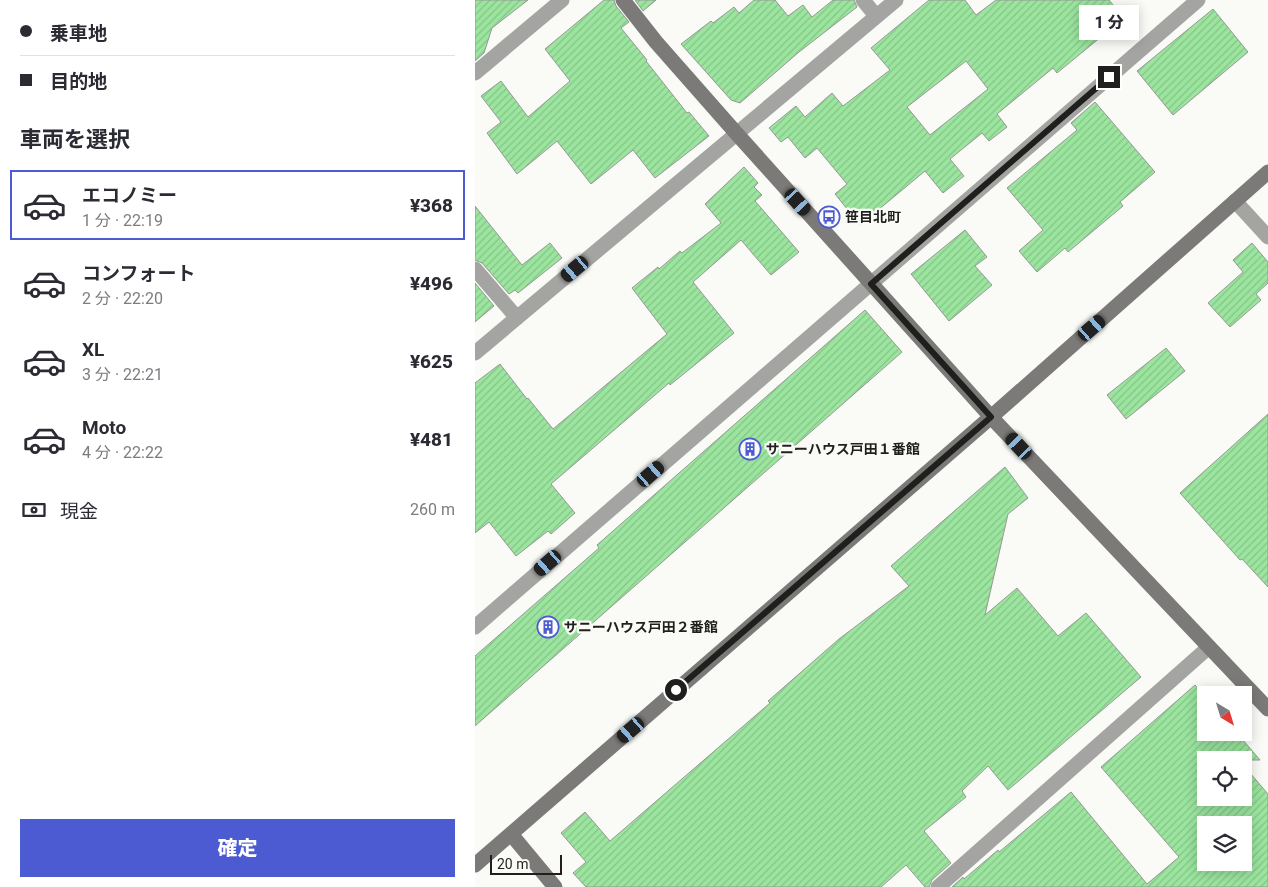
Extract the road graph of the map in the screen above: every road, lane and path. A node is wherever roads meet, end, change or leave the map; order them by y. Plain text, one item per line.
1 (561, 0) edge
2 (623, 0) edge
3 (863, 0) edge
4 (895, 0) edge
5 (1198, 0) edge
6 (876, 16) junction
7 (475, 73) edge
8 (737, 134) junction
9 (1268, 172) edge
10 (1235, 202) junction
11 (1268, 237) edge
12 (475, 269) edge
13 (871, 284) junction
14 (517, 318) junction
15 (475, 353) edge
16 (991, 417) junction
17 (475, 627) edge
18 (1209, 647) junction
19 (1268, 709) edge
20 (511, 834) junction
21 (475, 865) edge
22 (555, 887) edge
23 (938, 887) edge

1 - 7 street
2 - 8 street
3 - 6 street
4 - 6 street
5 - 13 street
6 - 8 street
8 - 13 street
8 - 14 street
9 - 10 street
10 - 11 street
10 - 16 street
12 - 14 street
13 - 16 street
13 - 17 street
14 - 15 street
16 - 18 street
16 - 20 street
18 - 19 street
18 - 23 street
20 - 21 street
20 - 22 street

